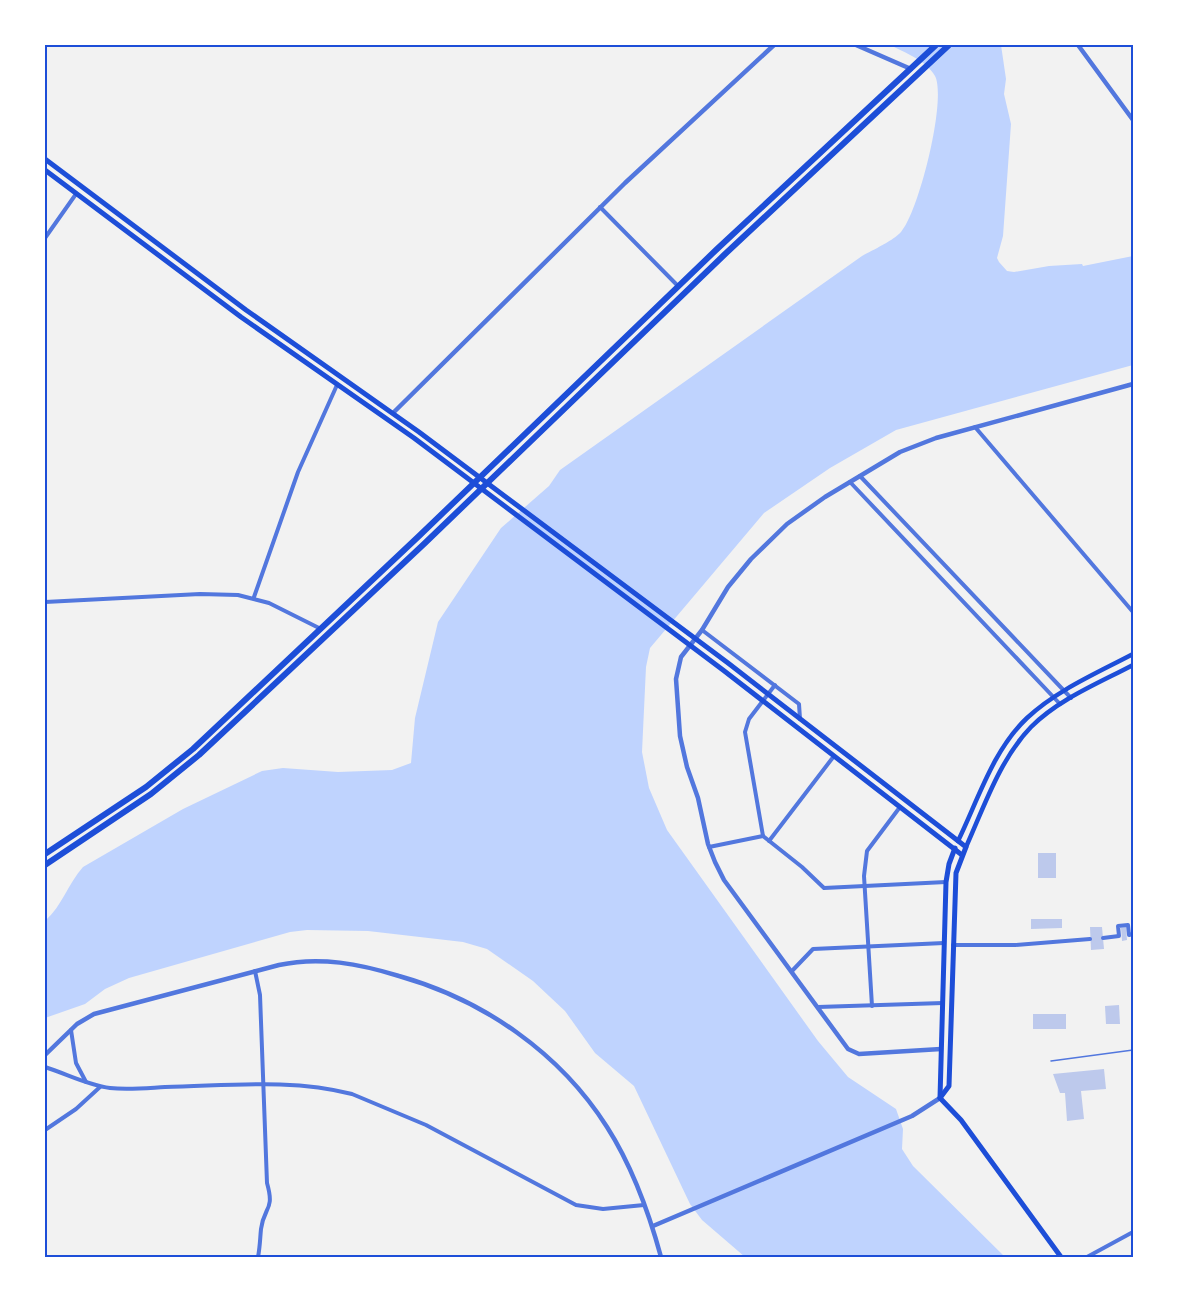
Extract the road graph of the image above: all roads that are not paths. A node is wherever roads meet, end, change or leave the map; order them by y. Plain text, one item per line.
1 (774, 45) edge
2 (856, 45) edge
3 (936, 45) edge
4 (949, 45) edge
5 (1078, 45) edge
6 (911, 69) junction
7 (1133, 120) edge
8 (45, 159) edge
9 (45, 170) edge
10 (76, 194) junction
11 (600, 207) junction
12 (45, 238) edge
13 (678, 286) junction
14 (1133, 384) edge
15 (338, 385) junction
16 (393, 413) junction
17 (975, 426) junction
18 (860, 476) junction
19 (850, 482) junction
20 (254, 597) junction
21 (45, 602) edge
22 (1133, 612) edge
23 (321, 629) junction
24 (702, 630) junction
25 (1133, 654) edge
26 (1133, 664) edge
27 (774, 685) junction
28 (1064, 691) junction
29 (1054, 697) junction
30 (1071, 698) junction
31 (1060, 704) junction
32 (800, 719) junction
33 (834, 756) junction
34 (900, 807) junction
35 (763, 836) junction
36 (958, 841) junction
37 (769, 842) junction
38 (709, 847) junction
39 (966, 847) junction
40 (955, 849) junction
41 (45, 854) edge
42 (962, 855) junction
43 (45, 866) edge
44 (946, 882) junction
45 (865, 886) junction
46 (1131, 934) edge
47 (1103, 938) dead end
48 (1090, 939) dead end
49 (944, 943) junction
50 (953, 945) junction
51 (868, 946) junction
52 (255, 971) junction
53 (792, 971) junction
54 (943, 1003) junction
55 (872, 1006) junction
56 (818, 1007) junction
57 (71, 1029) junction
58 (941, 1049) junction
59 (1133, 1050) edge
60 (45, 1055) edge
61 (1051, 1061) dead end
62 (45, 1067) edge
63 (86, 1083) junction
64 (263, 1085) junction
65 (101, 1086) junction
66 (940, 1098) junction
67 (45, 1130) edge
68 (644, 1205) junction
69 (652, 1226) junction
70 (1133, 1232) edge
71 (258, 1257) edge
72 (662, 1257) edge
73 (1061, 1257) edge
74 (1087, 1257) edge

1 - 11 street
2 - 6 street
3 - 6 highway
4 - 43 highway
5 - 7 street
6 - 13 highway
8 - 16 main road
9 - 10 main road
10 - 12 street
10 - 15 main road
11 - 13 street
11 - 16 street
13 - 23 highway
14 - 17 street
15 - 20 street
15 - 33 main road
16 - 32 main road
17 - 18 street
17 - 22 street
18 - 19 street
18 - 28 street
19 - 24 street
19 - 29 street
20 - 21 street
20 - 23 street
23 - 41 highway
24 - 27 street
24 - 38 street
25 - 28 main road
26 - 30 main road
27 - 32 street
27 - 35 street
28 - 29 main road
28 - 30 street
29 - 31 street
29 - 36 main road
30 - 31 main road
31 - 39 main road
32 - 36 main road
33 - 34 main road
33 - 37 street
34 - 40 main road
34 - 45 street
35 - 37 street
35 - 38 street
36 - 39 main road
36 - 40 main road
37 - 45 street
38 - 53 street
39 - 42 main road
40 - 42 main road
40 - 44 main road
42 - 50 main road
44 - 45 street
44 - 49 main road
45 - 51 street
46 - 47 street
48 - 50 street
49 - 51 street
49 - 54 main road
50 - 66 main road
51 - 53 street
51 - 55 street
52 - 57 street
52 - 64 street
52 - 68 street
53 - 56 street
54 - 55 street
54 - 58 main road
55 - 56 street
56 - 58 street
57 - 60 street
57 - 63 street
58 - 66 main road
59 - 61 lane
62 - 63 street
63 - 65 street
64 - 65 street
64 - 68 street
64 - 71 street
65 - 67 street
66 - 69 street
66 - 73 main road
68 - 69 street
69 - 72 street
70 - 74 street

